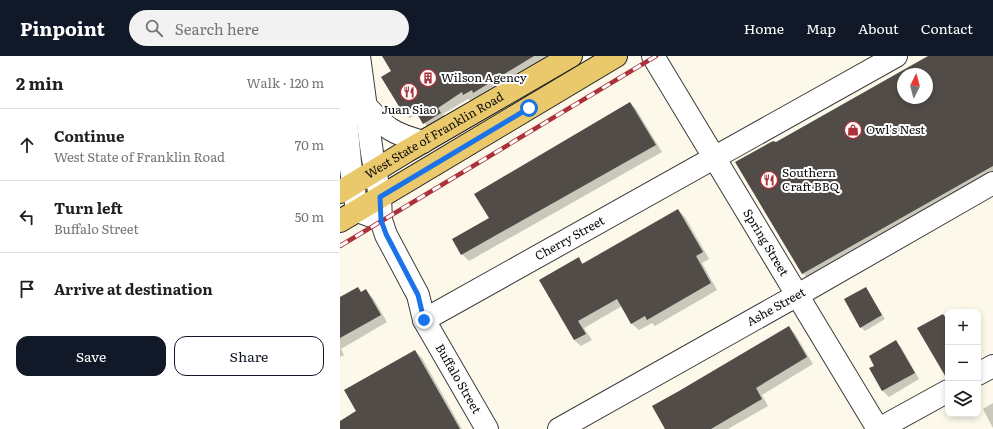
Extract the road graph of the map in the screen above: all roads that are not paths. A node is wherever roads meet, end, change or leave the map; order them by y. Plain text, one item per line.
1 (340, 56) edge
2 (359, 56) edge
3 (571, 56) edge
4 (616, 56) edge
5 (654, 56) edge
6 (896, 56) edge
7 (365, 105) junction
8 (423, 142) junction
9 (715, 158) junction
10 (374, 171) junction
11 (993, 183) edge
12 (346, 188) edge
13 (380, 197) junction
14 (348, 216) edge
15 (381, 220) junction
16 (798, 295) junction
17 (424, 320) junction
18 (993, 366) edge
19 (981, 372) edge
20 (945, 393) edge
21 (487, 429) edge
22 (559, 429) edge
23 (879, 429) edge

1 - 12 street
2 - 7 street, Buffalo Street
3 - 8 main road, West State of Franklin Road
4 - 13 main road, West State of Franklin Road
5 - 9 street, Spring Street
6 - 9 street, Cherry Street
7 - 8 street
7 - 10 street, Buffalo Street
8 - 10 main road, West State of Franklin Road
9 - 16 street, Spring Street
9 - 17 street, Cherry Street
10 - 12 main road, West State of Franklin Road
10 - 13 street, Buffalo Street
11 - 16 street, Ashe Street
12 - 14 street
13 - 14 main road, West State of Franklin Road
13 - 15 street, Buffalo Street
14 - 15 street
15 - 17 street, Buffalo Street
16 - 22 street, Ashe Street
16 - 23 street, Spring Street
17 - 21 street, Buffalo Street
18 - 19 street
20 - 23 street

